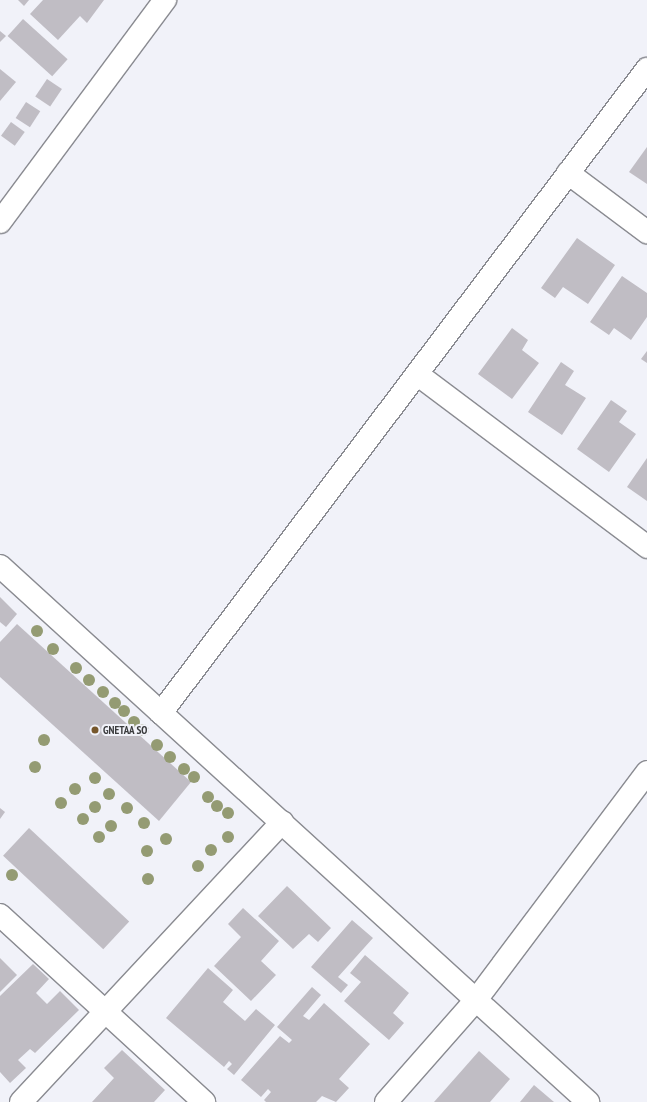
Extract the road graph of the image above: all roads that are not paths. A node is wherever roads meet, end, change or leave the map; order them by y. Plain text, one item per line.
1 (162, 1) edge
2 (647, 69) edge
3 (568, 173) junction
4 (1, 217) edge
5 (647, 232) edge
6 (417, 374) junction
7 (647, 547) edge
8 (0, 566) edge
9 (161, 713) junction
10 (647, 772) edge
11 (282, 822) junction
12 (0, 915) edge
13 (476, 1000) junction
14 (105, 1012) junction
15 (21, 1102) edge
16 (204, 1102) edge
17 (386, 1102) edge
18 (588, 1102) edge

1 - 4 street
2 - 3 street
3 - 5 street
3 - 6 street
6 - 7 street
6 - 9 street
8 - 9 street
9 - 11 street
10 - 13 street
11 - 13 street
11 - 14 street
12 - 14 street
13 - 17 street
13 - 18 street
14 - 15 street
14 - 16 street

